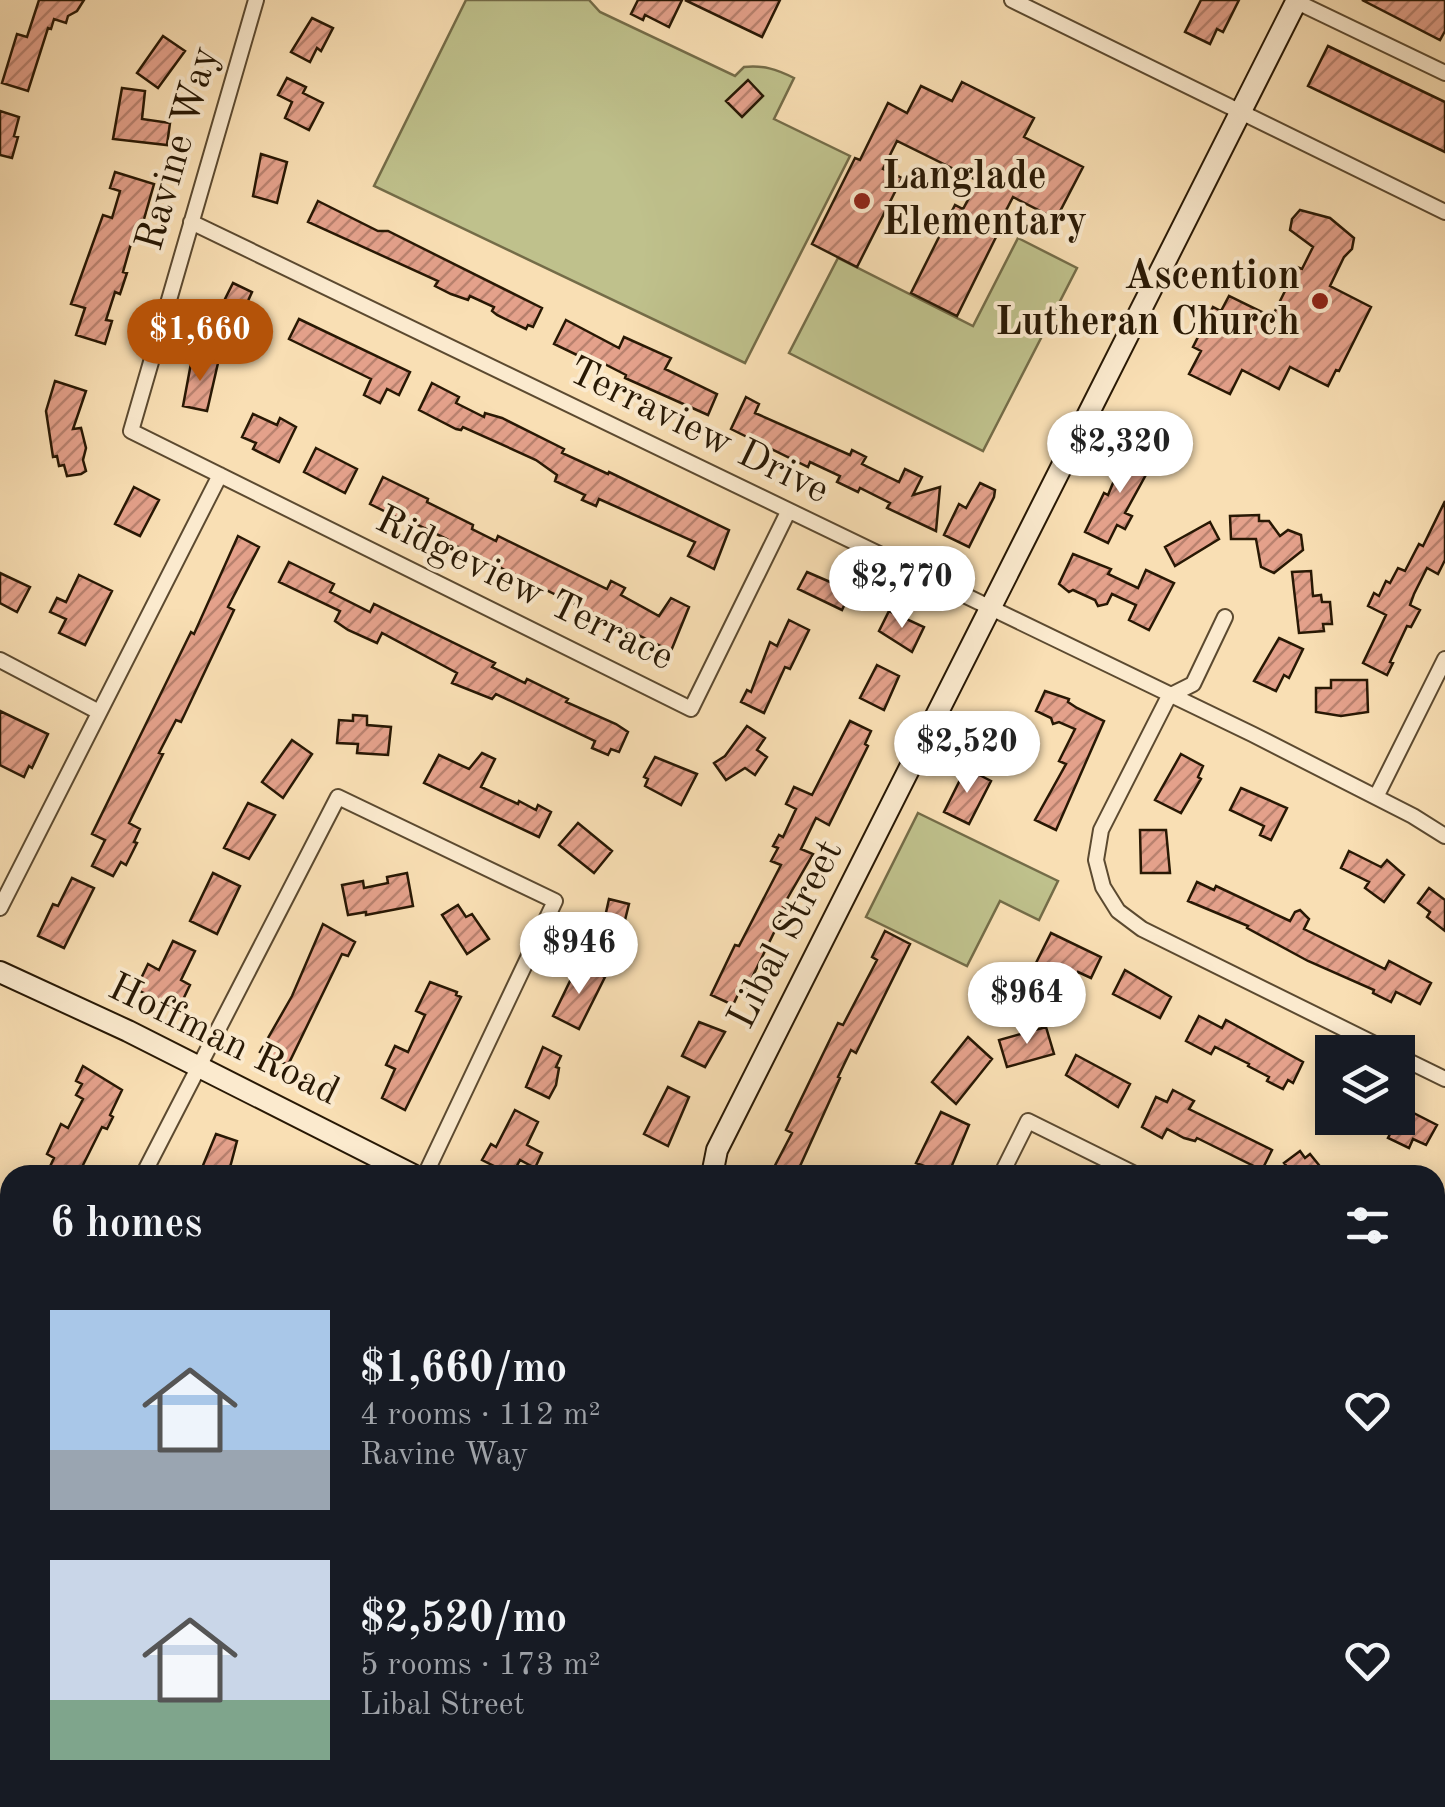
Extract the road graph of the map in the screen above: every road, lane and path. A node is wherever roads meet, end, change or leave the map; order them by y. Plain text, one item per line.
1 (256, 0) edge
2 (1012, 0) edge
3 (1297, 1) edge
4 (1029, 4) edge
5 (1445, 72) edge
6 (1241, 112) junction
7 (1445, 212) edge
8 (191, 222) junction
9 (131, 430) joint
10 (220, 475) junction
11 (788, 512) junction
12 (991, 611) junction
13 (1225, 617) dead end
14 (0, 660) edge
15 (1445, 660) edge
16 (1169, 696) junction
17 (99, 712) junction
18 (1376, 797) junction
19 (1445, 836) edge
20 (0, 908) edge
21 (0, 972) edge
22 (1356, 1035) edge
23 (1415, 1064) edge
24 (199, 1066) junction
25 (1445, 1079) edge
26 (717, 1150) junction
27 (148, 1165) edge
28 (393, 1165) edge
29 (430, 1165) edge
30 (703, 1165) edge
31 (714, 1165) edge
32 (1006, 1165) edge
33 (1117, 1165) edge

1 - 8 street, Ravine Way
2 - 4 street
3 - 5 street
3 - 6 street, Libal Street
4 - 6 street
6 - 7 street
6 - 12 street, Libal Street
8 - 9 street, Ravine Way
8 - 11 street, Terraview Drive
9 - 10 street, Ridgeview Terrace
10 - 11 street, Ridgeview Terrace
10 - 17 street
11 - 12 street, Terraview Drive
12 - 16 street, Terraview Drive
12 - 26 street, Libal Street
13 - 16 street
14 - 17 street
15 - 18 street
16 - 18 street, Terraview Drive
16 - 22 street
17 - 20 street
18 - 19 street, Terraview Drive
21 - 24 street, Hoffman Road
23 - 25 street
24 - 27 street
24 - 28 street, Hoffman Road
24 - 29 street
26 - 30 street, Libal Street
26 - 31 street, Libal Street
32 - 33 street

